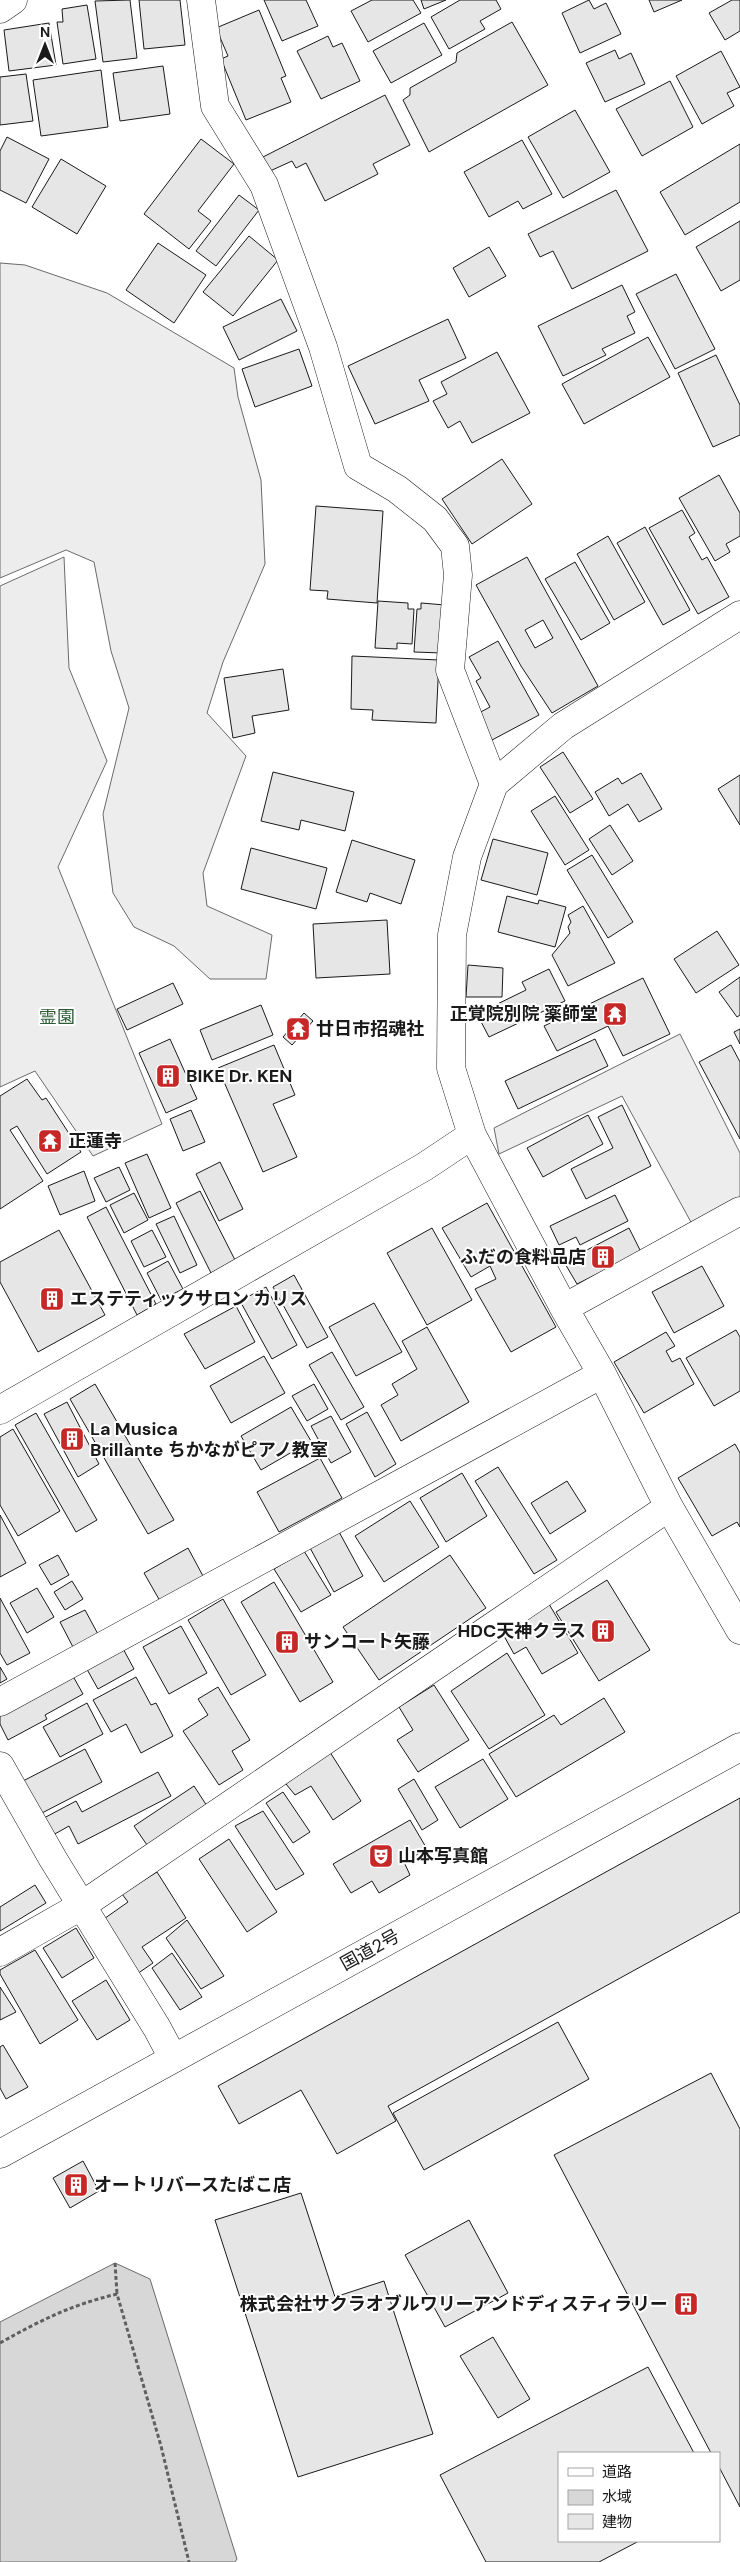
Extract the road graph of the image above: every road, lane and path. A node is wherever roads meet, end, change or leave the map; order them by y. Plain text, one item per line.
1 (13, 0) edge
2 (201, 0) edge
3 (0, 9) edge
4 (740, 615) edge
5 (494, 784) junction
6 (472, 1135) junction
7 (740, 1211) edge
8 (564, 1308) junction
9 (602, 1374) junction
10 (0, 1410) edge
11 (668, 1507) junction
12 (740, 1630) edge
13 (0, 1702) edge
14 (740, 1747) edge
15 (0, 1766) edge
16 (82, 1906) junction
17 (0, 1952) edge
18 (172, 2058) junction
19 (0, 2154) edge
20 (115, 2263) dead end
21 (117, 2294) junction
22 (0, 2343) edge
23 (190, 2562) edge

1 - 3 main road
2 - 5 main road
4 - 5 main road
5 - 6 main road
6 - 8 main road
6 - 10 main road
7 - 8 main road
8 - 9 main road
9 - 11 main road
9 - 13 main road
11 - 12 main road
11 - 16 main road
14 - 18 main road, 国道2号
15 - 16 main road
16 - 17 main road
16 - 18 main road
18 - 19 main road, 国道2号
20 - 21 path
21 - 22 path
21 - 23 path

